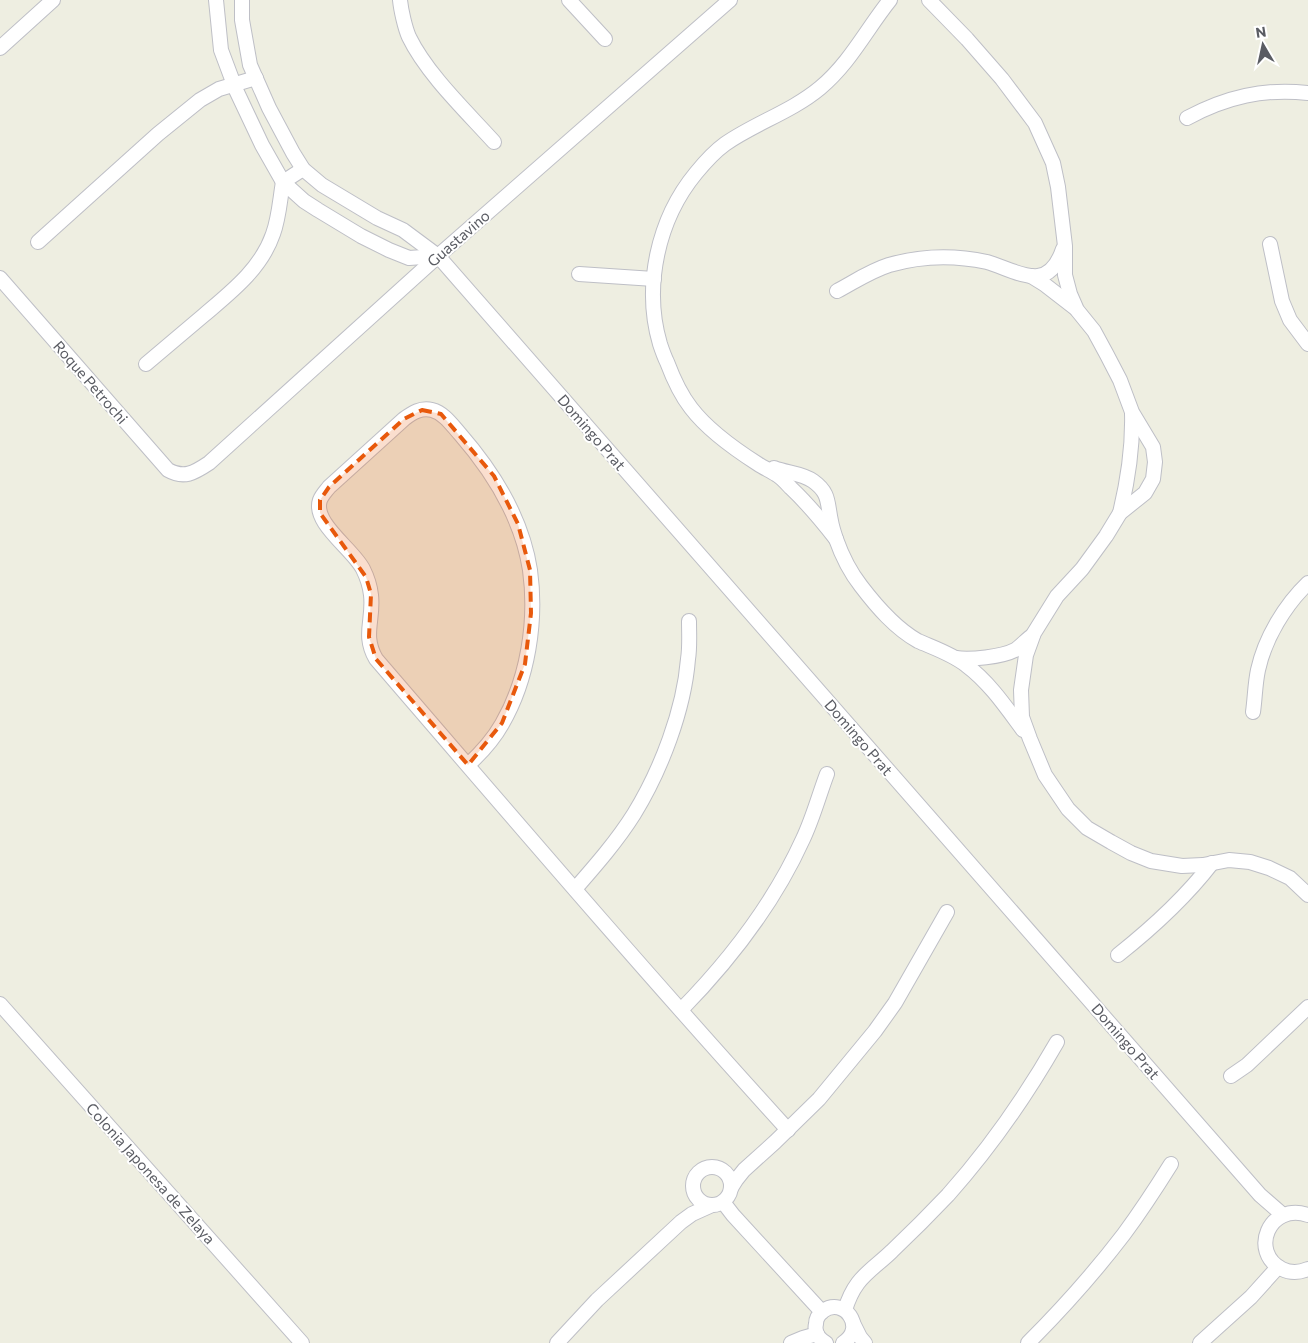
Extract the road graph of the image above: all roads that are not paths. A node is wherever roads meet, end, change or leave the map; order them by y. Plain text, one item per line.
1 (53, 0) edge
2 (216, 0) edge
3 (242, 0) edge
4 (400, 0) edge
5 (569, 0) edge
6 (730, 0) edge
7 (890, 0) edge
8 (928, 0) edge
9 (604, 39) dead end
10 (0, 48) edge
11 (256, 78) junction
12 (234, 85) junction
13 (1308, 93) edge
14 (1187, 118) dead end
15 (494, 142) dead end
16 (303, 168) junction
17 (283, 182) junction
18 (403, 230) junction
19 (38, 242) dead end
20 (1270, 244) dead end
21 (1065, 246) junction
22 (389, 250) junction
23 (438, 256) junction
24 (579, 274) dead end
25 (1031, 276) junction
26 (0, 278) edge
27 (654, 279) junction
28 (837, 291) dead end
29 (1078, 310) junction
30 (1308, 344) edge
31 (146, 364) dead end
32 (1132, 412) junction
33 (1131, 446) junction
34 (1152, 447) junction
35 (758, 464) junction
36 (187, 474) joint
37 (1127, 483) junction
38 (1147, 489) junction
39 (1120, 513) junction
40 (836, 539) junction
41 (1308, 583) edge
42 (689, 621) dead end
43 (1034, 633) junction
44 (1011, 651) junction
45 (992, 656) junction
46 (953, 657) junction
47 (1024, 667) junction
48 (982, 679) junction
49 (1021, 690) junction
50 (996, 694) junction
51 (1253, 712) dead end
52 (1030, 739) junction
53 (468, 765) junction
54 (827, 774) dead end
55 (1212, 863) junction
56 (1182, 866) junction
57 (575, 889) junction
58 (1184, 895) junction
59 (1308, 895) edge
60 (947, 912) dead end
61 (1118, 955) dead end
62 (0, 1004) edge
63 (1308, 1007) edge
64 (681, 1010) junction
65 (1057, 1042) dead end
66 (1231, 1076) dead end
67 (788, 1130) junction
68 (756, 1158) junction
69 (1171, 1164) dead end
70 (712, 1167) junction
71 (693, 1188) junction
72 (731, 1188) junction
73 (717, 1203) junction
74 (1283, 1215) junction
75 (1308, 1215) edge
76 (681, 1222) junction
77 (1278, 1267) junction
78 (1308, 1269) edge
79 (845, 1310) junction
80 (822, 1312) junction
81 (853, 1323) junction
82 (821, 1339) edge
83 (302, 1343) edge
84 (558, 1343) edge
85 (790, 1343) edge
86 (843, 1343) edge
87 (866, 1343) edge
88 (1028, 1343) edge
89 (1200, 1343) edge

1 - 10 street
2 - 12 street
3 - 11 street, Domingo Prat
4 - 15 street
5 - 9 street
6 - 23 street, Guastavino
7 - 27 street
8 - 21 street
11 - 12 street
11 - 16 street, Domingo Prat
12 - 17 street
12 - 19 street
13 - 14 street
16 - 17 street
16 - 18 street, Domingo Prat
17 - 22 street
17 - 31 street
18 - 22 street
18 - 23 street, Domingo Prat
20 - 30 street
21 - 25 street
21 - 29 street
22 - 23 street
23 - 36 street, Guastavino
23 - 74 street, Domingo Prat
24 - 27 street
25 - 28 street
25 - 29 street
26 - 36 street, Roque Petrochi
27 - 35 street
29 - 32 street
32 - 33 street
32 - 34 street
33 - 34 street
33 - 37 street
34 - 38 street
35 - 40 street
35 - 40 street
37 - 38 street
37 - 39 street
38 - 39 street
39 - 43 street
40 - 46 street
41 - 51 street
42 - 57 street
43 - 44 street
43 - 47 street
44 - 45 street
44 - 47 street
45 - 46 street
45 - 48 street
46 - 48 street
47 - 49 street
48 - 50 street
49 - 50 street
49 - 52 street
50 - 52 street
52 - 56 street
53 - 53 street
53 - 57 street
54 - 64 street
55 - 56 street
55 - 58 street
55 - 59 street
56 - 58 street
57 - 64 street
58 - 61 street
60 - 67 street
62 - 83 street, Colonia Japonesa de Zelaya
63 - 66 street
64 - 67 street
65 - 79 street
67 - 68 street
68 - 70 street
68 - 72 street
69 - 88 street
70 - 71 street
70 - 72 street
71 - 73 street
71 - 76 street
72 - 73 street
73 - 76 street
73 - 80 street
74 - 75 street
74 - 77 street
76 - 84 street
77 - 78 street
77 - 89 street
79 - 80 street
79 - 81 street
80 - 82 street
81 - 86 street
81 - 87 street
82 - 85 street

